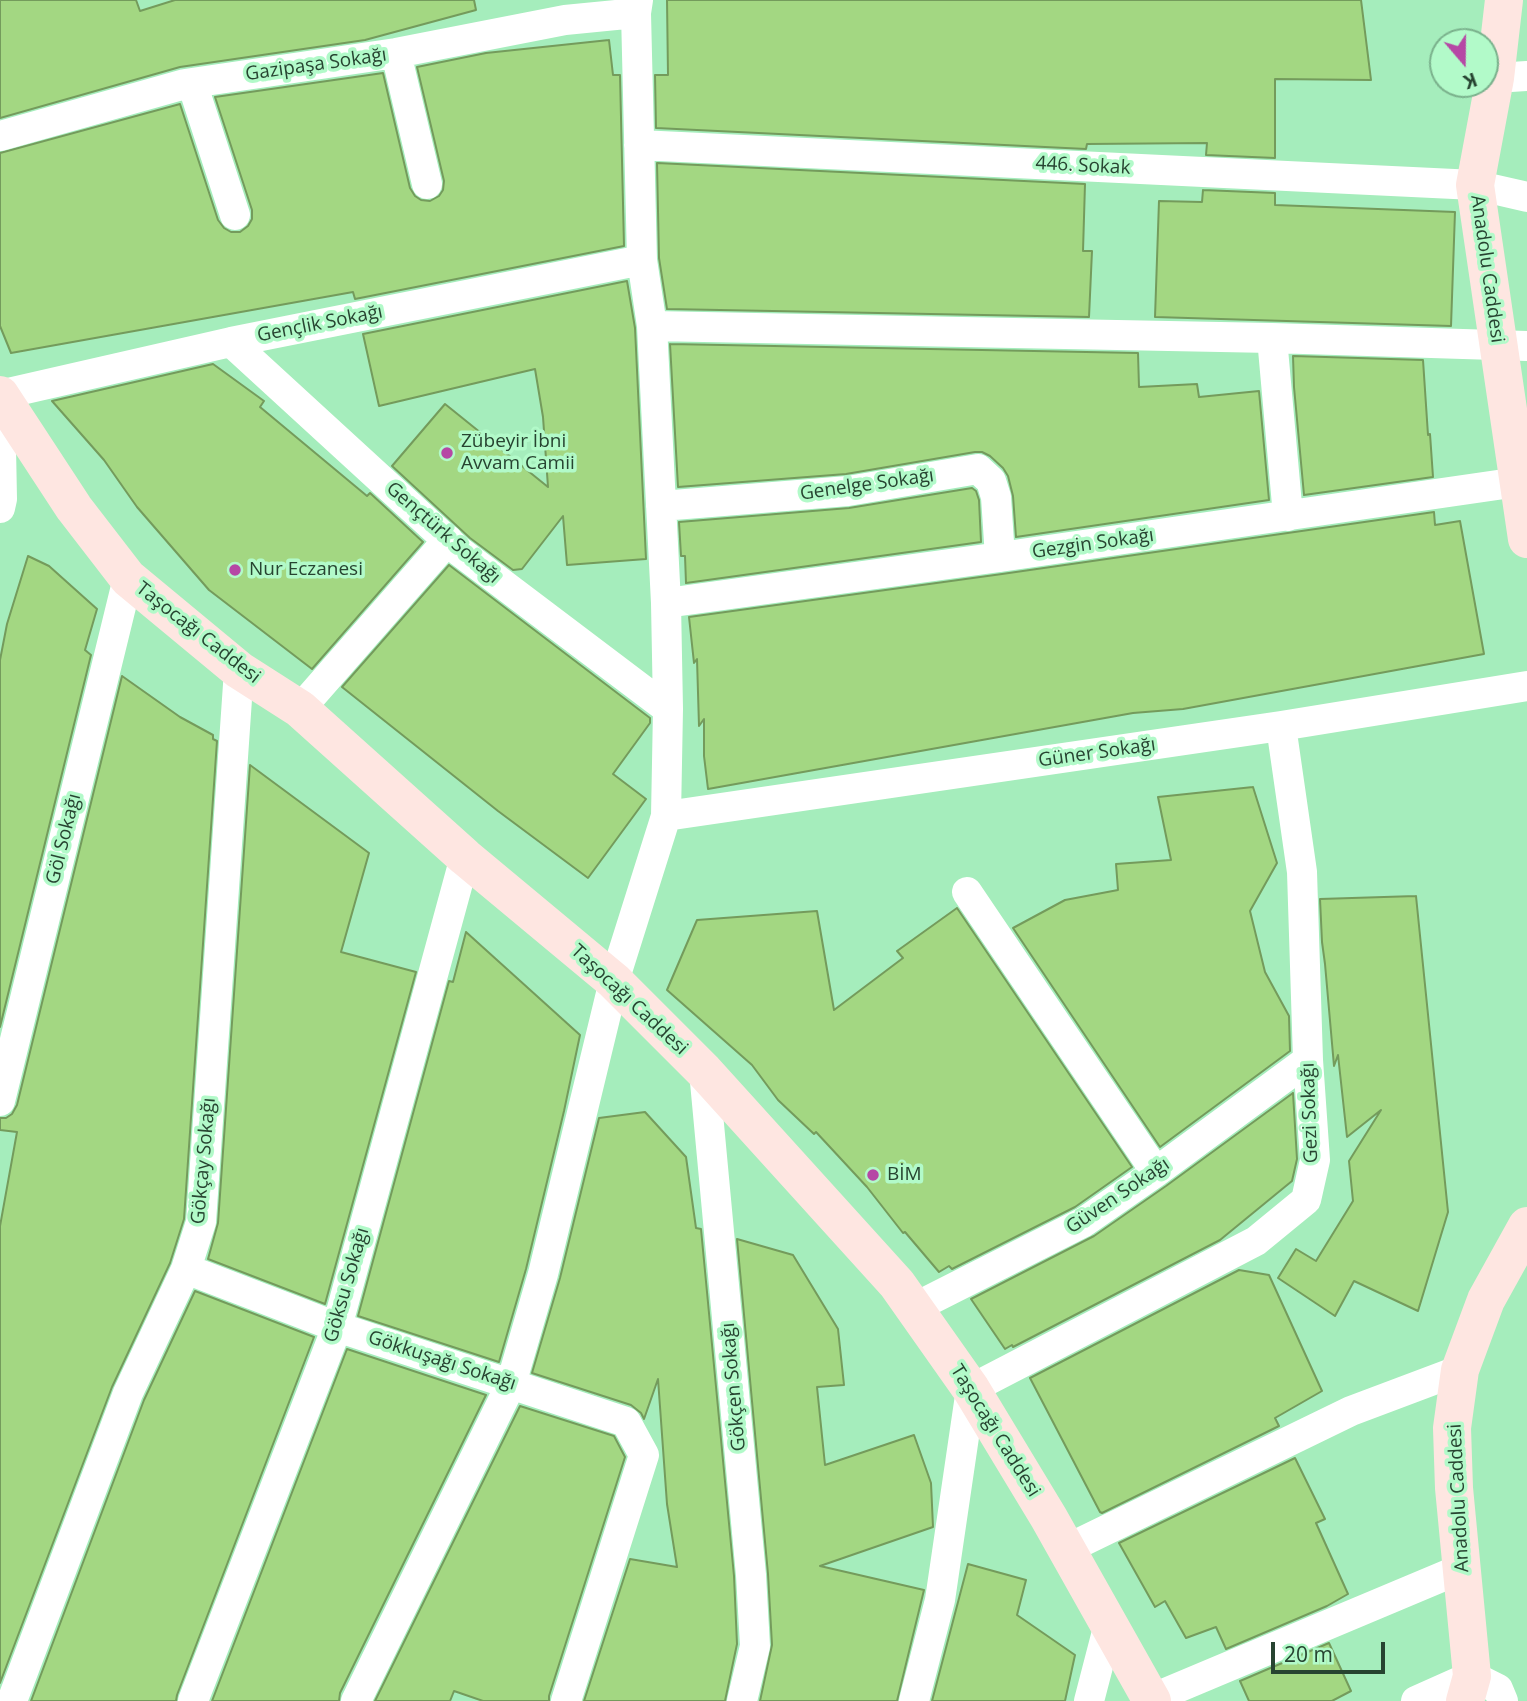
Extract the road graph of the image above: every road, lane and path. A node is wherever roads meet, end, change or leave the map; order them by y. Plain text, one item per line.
1 (1504, 0) edge
2 (637, 7) edge
3 (563, 10) edge
4 (396, 53) junction
5 (1511, 77) edge
6 (192, 83) junction
7 (0, 136) edge
8 (639, 145) junction
9 (427, 184) dead end
10 (1475, 185) junction
11 (1527, 197) edge
12 (234, 215) dead end
13 (642, 260) junction
14 (652, 326) junction
15 (1272, 338) junction
16 (231, 342) junction
17 (1513, 345) edge
18 (0, 395) edge
19 (1518, 482) junction
20 (661, 506) junction
21 (0, 508) edge
22 (1287, 516) junction
23 (1527, 539) edge
24 (448, 540) junction
25 (1000, 557) junction
26 (128, 578) junction
27 (666, 603) junction
28 (240, 670) junction
29 (1527, 686) edge
30 (300, 709) junction
31 (668, 709) junction
32 (1281, 726) junction
33 (666, 816) junction
34 (465, 857) junction
35 (967, 892) dead end
36 (614, 981) junction
37 (1308, 1060) junction
38 (704, 1071) junction
39 (0, 1101) edge
40 (1156, 1172) junction
41 (1527, 1226) edge
42 (186, 1269) junction
43 (914, 1308) junction
44 (337, 1327) junction
45 (1460, 1370) junction
46 (511, 1384) junction
47 (971, 1389) junction
48 (1067, 1549) junction
49 (1463, 1568) junction
50 (1109, 1624) junction
51 (1468, 1688) edge
52 (1151, 1700) edge
53 (12, 1701) edge
54 (193, 1701) edge
55 (356, 1701) edge
56 (566, 1701) edge
57 (742, 1701) edge
58 (914, 1701) edge
59 (1089, 1701) edge
60 (1416, 1701) edge
61 (1503, 1701) edge

1 - 5 main road, Anadolu Caddesi
2 - 3 street, Gazipaşa Sokağı
2 - 8 street
3 - 4 street, Gazipaşa Sokağı
4 - 6 street, Gazipaşa Sokağı
4 - 9 street
5 - 10 main road, Anadolu Caddesi
6 - 7 street, Gazipaşa Sokağı
6 - 12 street
8 - 10 street, 446. Sokak
8 - 13 street
10 - 11 street, 446. Sokak
10 - 17 main road, Anadolu Caddesi
13 - 14 street
13 - 16 street, Gençlik Sokağı
14 - 15 street
14 - 20 street
15 - 17 street
15 - 22 street
16 - 18 street, Gençlik Sokağı
16 - 24 street, Gençtürk Sokağı
17 - 19 main road, Anadolu Caddesi
18 - 21 street
18 - 26 main road, Taşocağı Caddesi
19 - 22 street, Gezgin Sokağı
19 - 23 main road, Anadolu Caddesi
20 - 25 street, Genelge Sokağı
20 - 27 street
22 - 25 street, Gezgin Sokağı
24 - 30 street
24 - 31 street, Gençtürk Sokağı
25 - 27 street, Gezgin Sokağı
26 - 28 main road, Taşocağı Caddesi
26 - 39 street, Göl Sokağı
27 - 31 street
28 - 30 main road, Taşocağı Caddesi
28 - 42 street, Gökçay Sokağı
29 - 32 street, Güner Sokağı
30 - 34 main road, Taşocağı Caddesi
31 - 33 street
32 - 33 street, Güner Sokağı
32 - 37 street, Gezi Sokağı
33 - 36 street
34 - 36 main road, Taşocağı Caddesi
34 - 44 street, Göksu Sokağı
35 - 40 street
36 - 38 main road, Taşocağı Caddesi
36 - 46 street
37 - 40 street, Güven Sokağı
37 - 47 street, Gezi Sokağı
38 - 43 main road, Taşocağı Caddesi
38 - 57 street, Gökçen Sokağı
40 - 43 street, Güven Sokağı
41 - 45 main road, Anadolu Caddesi
42 - 44 street, Gökkuşağı Sokağı
42 - 53 street, Gökçay Sokağı
43 - 47 main road, Taşocağı Caddesi
44 - 46 street, Gökkuşağı Sokağı
44 - 54 street, Göksu Sokağı
45 - 48 street
45 - 49 main road, Anadolu Caddesi
46 - 55 street
46 - 56 street, Gökkuşağı Sokağı
47 - 48 main road, Taşocağı Caddesi
47 - 58 street
48 - 50 main road, Taşocağı Caddesi
49 - 51 main road, Anadolu Caddesi
49 - 52 street
50 - 52 main road, Taşocağı Caddesi
50 - 59 street
51 - 60 street
51 - 61 street

